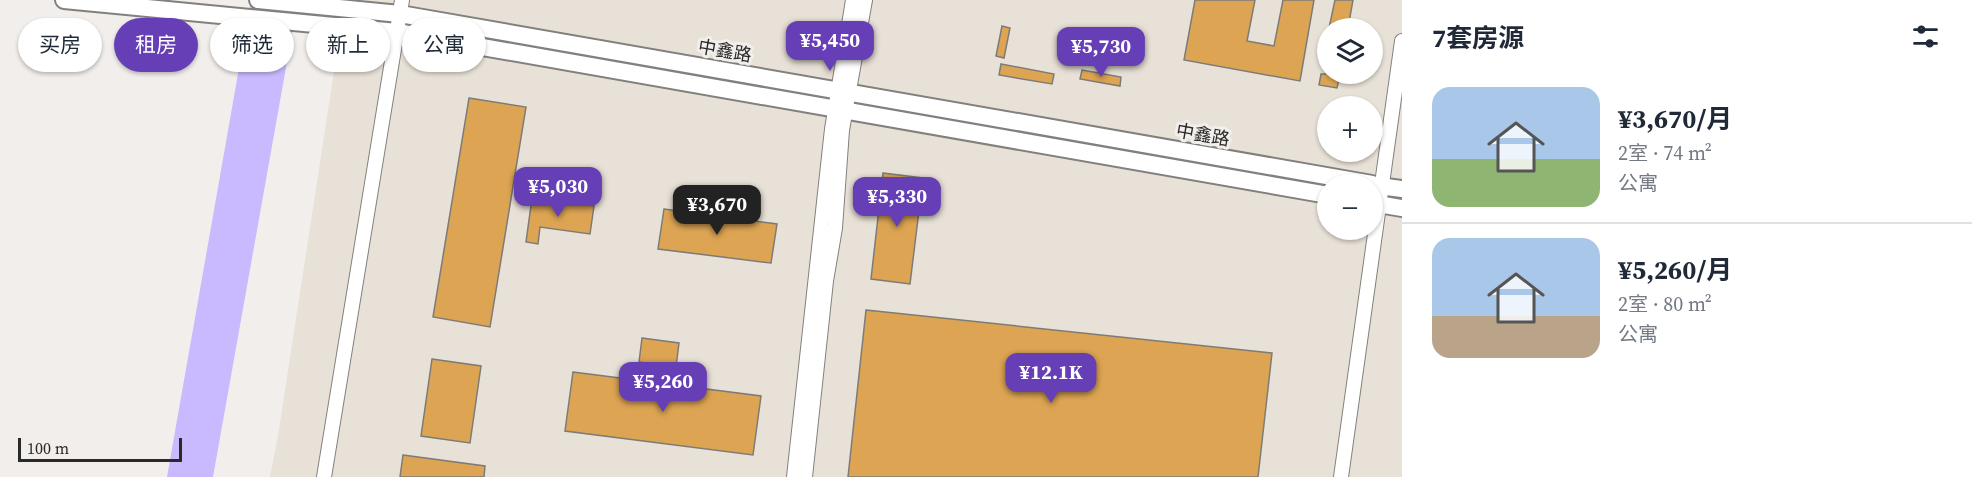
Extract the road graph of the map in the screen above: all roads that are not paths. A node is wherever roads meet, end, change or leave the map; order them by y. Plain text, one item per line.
1 (64, 0) edge
2 (853, 0) edge
3 (865, 0) edge
4 (269, 1) edge
5 (401, 7) edge
6 (397, 32) junction
7 (1402, 41) edge
8 (843, 91) junction
9 (841, 109) junction
10 (1377, 174) edge
11 (1317, 175) edge
12 (1383, 186) edge
13 (1402, 189) edge
14 (1317, 193) edge
15 (1383, 204) edge
16 (1402, 208) edge
17 (1370, 240) edge
18 (324, 477) edge
19 (794, 477) edge
20 (806, 477) edge
21 (1341, 477) edge

1 - 6 main road, 中鑫路
2 - 8 street
3 - 8 street
4 - 5 main road, 中鑫路
5 - 6 street
5 - 8 main road, 中鑫路
6 - 9 main road, 中鑫路
6 - 18 street
7 - 10 street
8 - 9 street
8 - 11 main road, 中鑫路
9 - 14 main road, 中鑫路
9 - 19 street
9 - 20 street
12 - 13 main road, 中鑫路
15 - 16 main road
17 - 21 street

